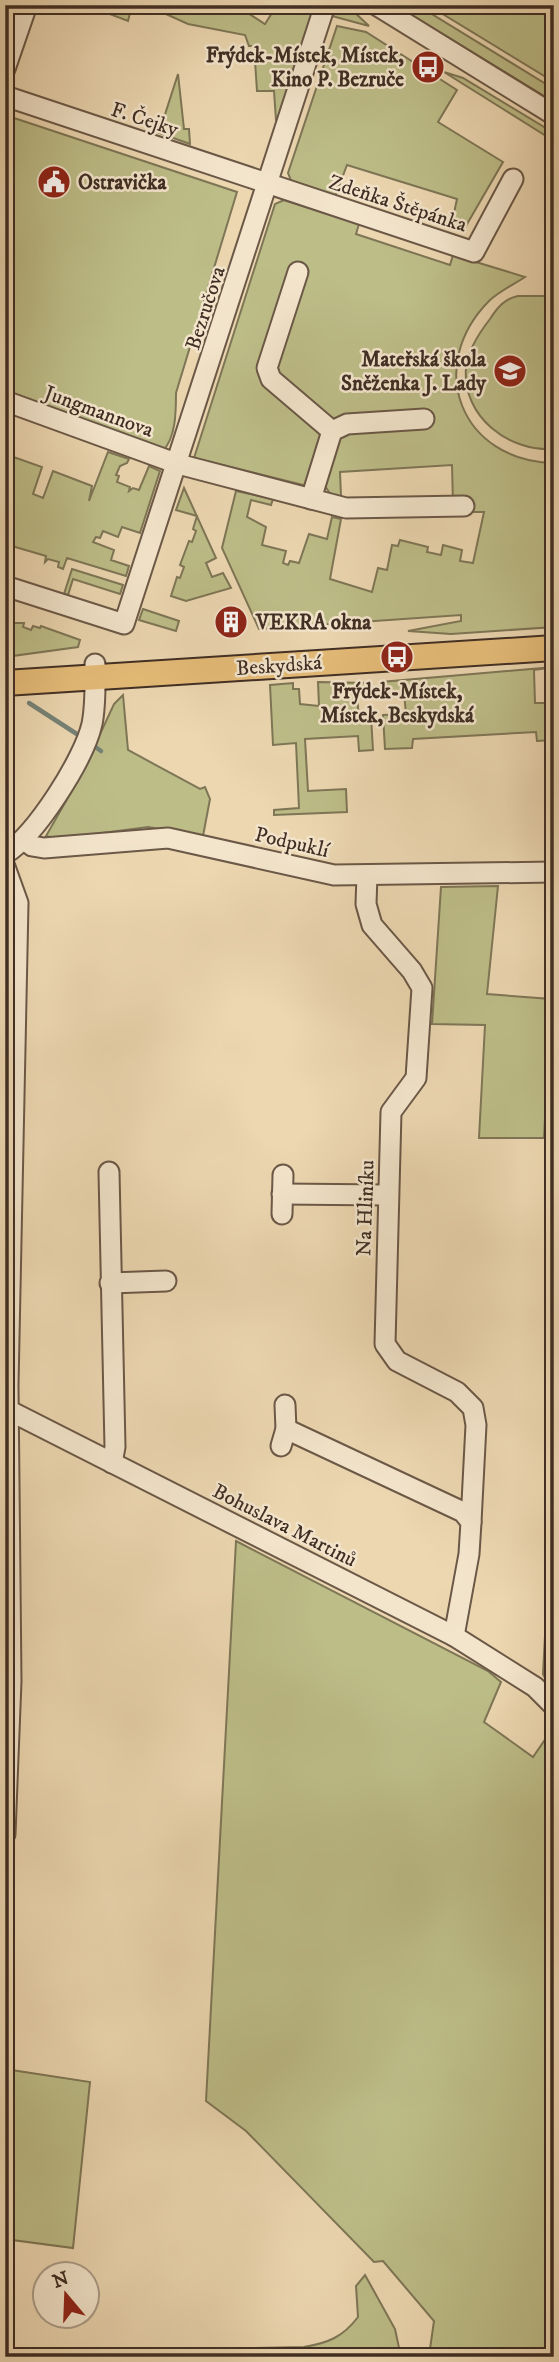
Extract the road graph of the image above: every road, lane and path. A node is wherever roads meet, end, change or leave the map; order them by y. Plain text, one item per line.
1 (27, 5) edge
2 (325, 5) edge
3 (376, 5) edge
4 (5, 69) edge
5 (5, 96) edge
6 (554, 115) edge
7 (513, 179) dead end
8 (270, 184) junction
9 (298, 272) dead end
10 (5, 401) edge
11 (424, 419) dead end
12 (332, 430) junction
13 (177, 464) junction
14 (311, 499) junction
15 (464, 506) dead end
16 (5, 586) edge
17 (554, 634) edge
18 (554, 648) edge
19 (5, 669) edge
20 (95, 670) junction
21 (5, 683) edge
22 (24, 839) junction
23 (5, 854) edge
24 (5, 867) edge
25 (554, 872) edge
26 (367, 875) junction
27 (109, 1172) dead end
28 (387, 1195) junction
29 (282, 1214) dead end
30 (166, 1281) dead end
31 (110, 1283) junction
32 (6, 1385) edge
33 (285, 1405) dead end
34 (10, 1411) junction
35 (111, 1463) junction
36 (471, 1522) junction
37 (454, 1636) junction
38 (554, 1706) edge
39 (5, 1834) edge

1 - 4 street
2 - 8 street, Bezručova
3 - 6 street
5 - 8 street, F. Čejky
7 - 8 street, Zdeňka Štěpánka
8 - 13 street, Bezručova
9 - 12 street
10 - 13 street, Jungmannova
11 - 12 street
12 - 14 street
13 - 14 street, Jungmannova
13 - 16 street, Bezručova
14 - 15 street, Jungmannova
17 - 20 main road, Beskydská
18 - 20 main road, Beskydská
19 - 20 main road, Beskydská
20 - 21 main road, Beskydská
20 - 22 street
22 - 23 street
22 - 26 street, Podpuklí
24 - 32 street
25 - 26 street, Podpuklí
26 - 28 street, Na Hliníku
27 - 31 street
28 - 29 street
28 - 36 street, Na Hliníku
30 - 31 street
31 - 35 street
32 - 34 street
33 - 36 street
34 - 35 street, Bohuslava Martinů
34 - 39 street
35 - 37 street, Bohuslava Martinů
36 - 37 street, Na Hliníku
37 - 38 street, Bohuslava Martinů

